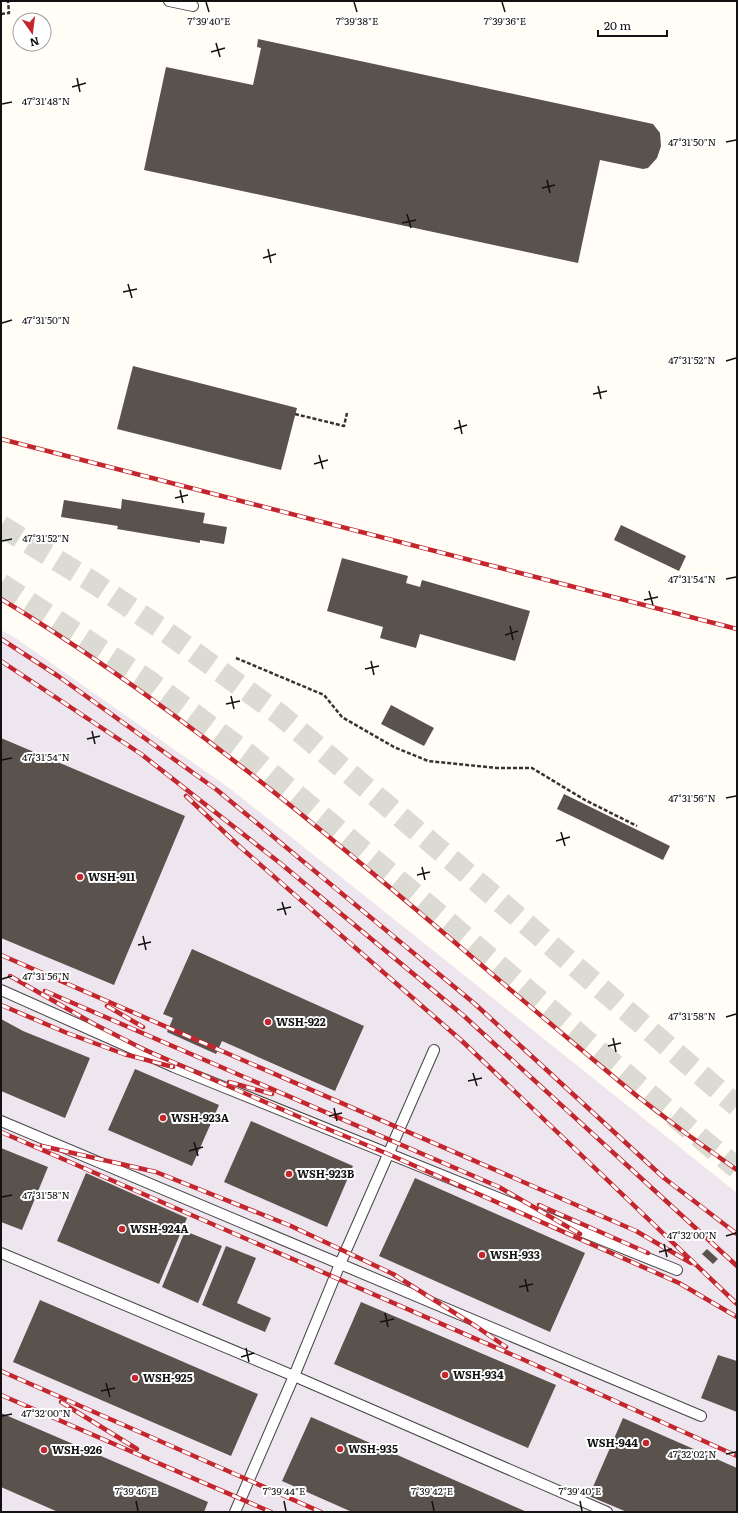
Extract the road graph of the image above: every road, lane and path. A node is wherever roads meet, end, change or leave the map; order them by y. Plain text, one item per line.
1 (8, 1) edge
2 (169, 1) edge
3 (193, 6) dead end
4 (1, 14) edge
5 (347, 413) dead end
6 (295, 414) dead end
7 (236, 658) dead end
8 (637, 826) dead end
9 (1, 990) edge
10 (434, 1050) dead end
11 (1, 1121) edge
12 (388, 1154) junction
13 (1, 1253) edge
14 (340, 1264) junction
15 (677, 1270) dead end
16 (294, 1376) junction
17 (701, 1416) dead end
18 (236, 1512) edge
19 (607, 1512) edge

1 - 4 path
2 - 3 lane
5 - 6 path
7 - 8 path
9 - 12 lane
10 - 12 lane
11 - 14 lane
12 - 14 lane
12 - 15 lane
13 - 16 lane
14 - 16 lane
14 - 17 lane
16 - 18 lane
16 - 19 lane

